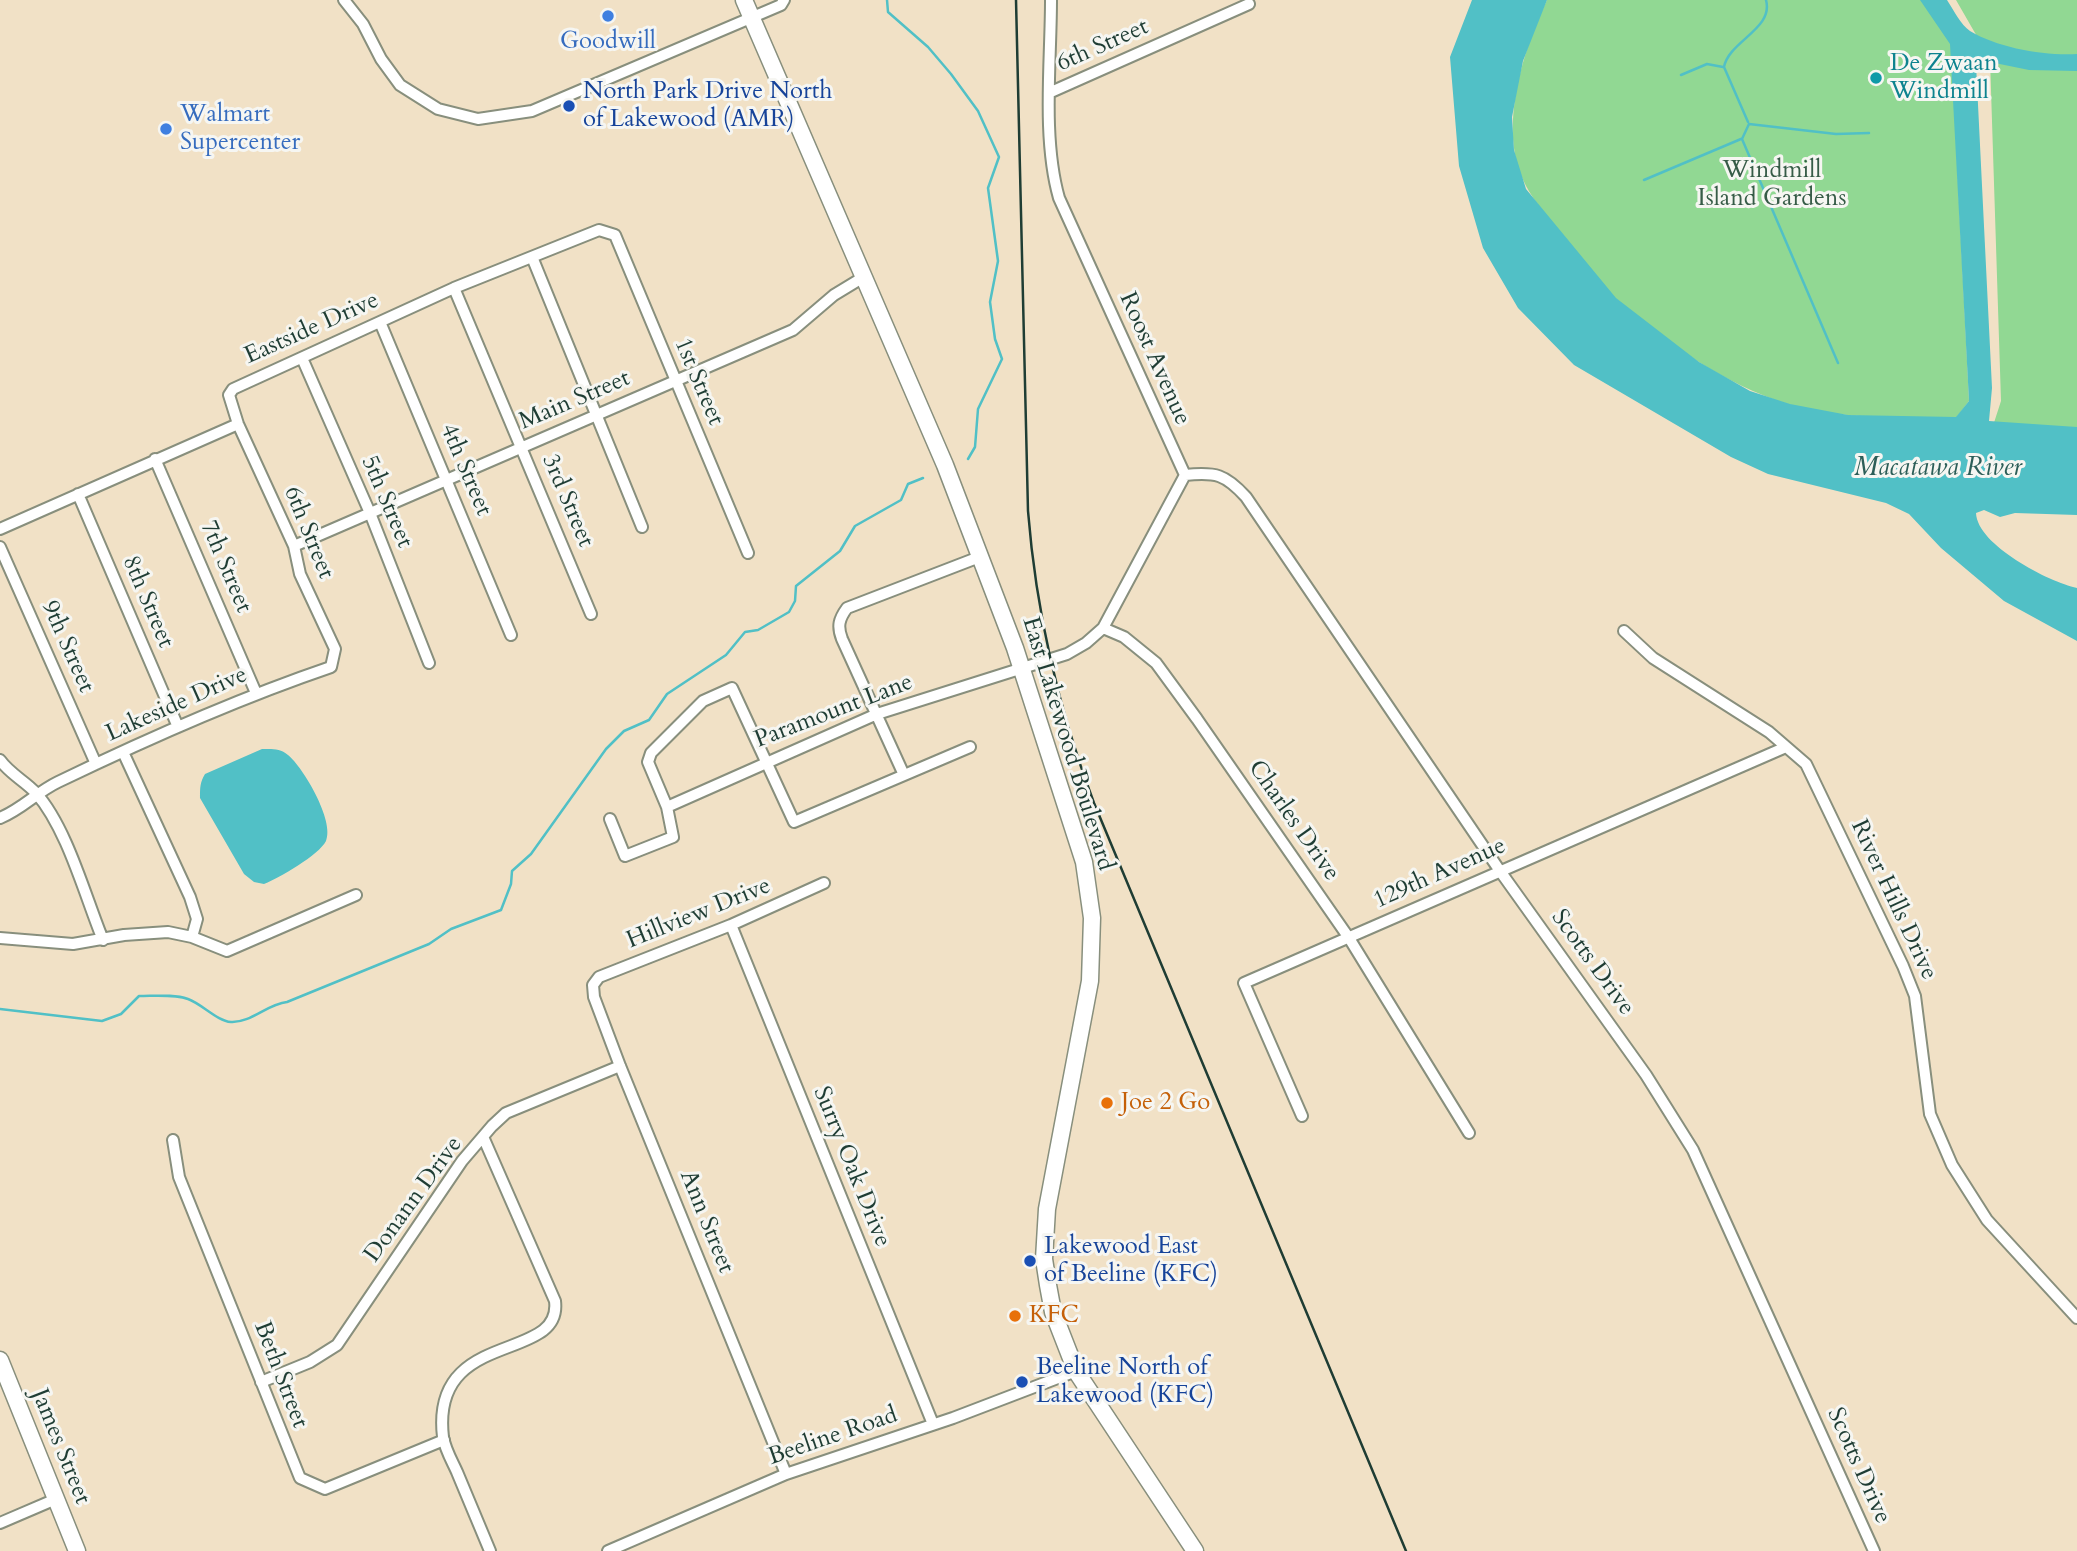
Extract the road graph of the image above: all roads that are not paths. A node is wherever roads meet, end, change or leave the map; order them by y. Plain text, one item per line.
1 (344, 0) edge
2 (744, 0) edge
3 (785, 0) edge
4 (1051, 0) edge
5 (1249, 4) dead end
6 (751, 16) junction
7 (1051, 92) junction
8 (606, 230) joint
9 (532, 257) junction
10 (862, 278) junction
11 (454, 288) junction
12 (380, 322) junction
13 (302, 358) junction
14 (674, 382) junction
15 (599, 415) junction
16 (238, 424) junction
17 (521, 446) junction
18 (155, 458) junction
19 (1185, 475) junction
20 (446, 479) junction
21 (78, 494) junction
22 (370, 513) junction
23 (642, 527) dead end
24 (0, 529) edge
25 (294, 546) junction
26 (0, 547) edge
27 (748, 553) dead end
28 (982, 556) junction
29 (591, 614) dead end
30 (1103, 628) junction
31 (1624, 631) dead end
32 (511, 635) dead end
33 (334, 659) joint
34 (429, 663) dead end
35 (1022, 668) junction
36 (256, 693) junction
37 (877, 714) junction
38 (178, 727) junction
39 (970, 747) dead end
40 (1786, 747) junction
41 (123, 752) junction
42 (0, 760) edge
43 (766, 760) junction
44 (96, 764) junction
45 (904, 775) junction
46 (36, 793) junction
47 (667, 807) junction
48 (0, 818) edge
49 (610, 819) dead end
50 (1500, 871) junction
51 (824, 883) dead end
52 (356, 895) dead end
53 (732, 925) junction
54 (192, 937) junction
55 (0, 938) edge
56 (1349, 938) junction
57 (103, 940) junction
58 (593, 985) joint
59 (620, 1066) junction
60 (1302, 1116) dead end
61 (1469, 1133) dead end
62 (484, 1139) junction
63 (173, 1140) dead end
64 (2077, 1318) edge
65 (0, 1360) edge
66 (1076, 1371) junction
67 (261, 1382) junction
68 (933, 1424) junction
69 (443, 1440) junction
70 (786, 1474) junction
71 (56, 1499) junction
72 (0, 1523) edge
73 (77, 1551) edge
74 (490, 1551) edge
75 (608, 1551) edge
76 (1195, 1551) edge
77 (1874, 1551) edge

1 - 6 street
2 - 6 main road, East Lakewood Boulevard
3 - 6 street
4 - 7 street, Roost Avenue
5 - 7 street, 6th Street
6 - 10 main road, East Lakewood Boulevard
7 - 19 street, Roost Avenue
8 - 9 street, Eastside Drive
8 - 14 street, 1st Street
9 - 11 street, Eastside Drive
9 - 15 street
10 - 14 street, Main Street
10 - 28 main road, East Lakewood Boulevard
11 - 12 street, Eastside Drive
11 - 17 street, 3rd Street
12 - 13 street, Eastside Drive
12 - 20 street, 4th Street
13 - 16 street, Eastside Drive
13 - 22 street, 5th Street
14 - 15 street, Main Street
14 - 27 street, 1st Street
15 - 17 street, Main Street
15 - 23 street
16 - 18 street
16 - 25 street, 6th Street
17 - 20 street, Main Street
17 - 29 street, 3rd Street
18 - 21 street
18 - 36 street, 7th Street
19 - 30 street
19 - 50 street, Scotts Drive
20 - 22 street, Main Street
20 - 32 street, 4th Street
21 - 24 street
21 - 38 street, 8th Street
22 - 25 street, Main Street
22 - 34 street, 5th Street
25 - 33 street, 6th Street
26 - 44 street, 9th Street
28 - 35 main road, East Lakewood Boulevard
28 - 37 street
30 - 35 street
30 - 56 street, Charles Drive
31 - 40 street, River Hills Drive
33 - 36 street, Lakeside Drive
35 - 37 street, Paramount Lane
35 - 66 main road, East Lakewood Boulevard
36 - 38 street, Lakeside Drive
37 - 43 street, Paramount Lane
37 - 45 street
38 - 41 street, Lakeside Drive
39 - 45 street
40 - 50 street, 129th Avenue
40 - 64 street, River Hills Drive
41 - 44 street, Lakeside Drive
41 - 54 street
42 - 46 street
43 - 45 street
43 - 47 street, Paramount Lane
43 - 47 street
44 - 46 street, Lakeside Drive
46 - 48 street, Lakeside Drive
46 - 57 street
47 - 49 street
50 - 56 street, 129th Avenue
50 - 77 street, Scotts Drive
51 - 53 street, Hillview Drive
52 - 54 street
53 - 58 street, Hillview Drive
53 - 68 street, Surry Oak Drive
54 - 57 street
55 - 57 street
56 - 60 street, 129th Avenue
56 - 61 street, Charles Drive
58 - 59 street, Ann Street
59 - 62 street, Donann Drive
59 - 70 street, Ann Street
62 - 67 street, Donann Drive
62 - 69 street
63 - 67 street, Beth Street
65 - 71 main road, James Street
66 - 68 street, Beeline Road
66 - 76 main road, East Lakewood Boulevard
67 - 69 street, Beth Street
68 - 70 street, Beeline Road
69 - 74 street
70 - 75 street, Beeline Road
71 - 72 street
71 - 73 main road, James Street

